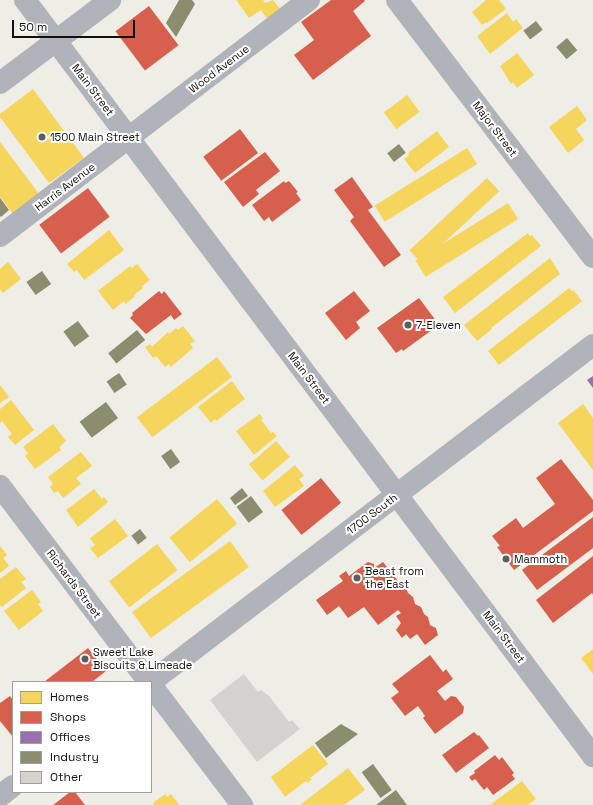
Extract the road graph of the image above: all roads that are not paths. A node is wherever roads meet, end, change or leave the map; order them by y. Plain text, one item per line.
1 (25, 0) edge
2 (110, 0) edge
3 (309, 0) edge
4 (398, 0) edge
5 (56, 41) junction
6 (0, 83) edge
7 (128, 138) junction
8 (0, 236) edge
9 (593, 257) edge
10 (593, 345) edge
11 (0, 486) edge
12 (396, 495) junction
13 (148, 681) edge
14 (152, 681) edge
15 (152, 686) edge
16 (593, 756) edge
17 (12, 787) edge
18 (0, 796) edge
19 (242, 805) edge

1 - 5 street, Main Street
2 - 5 street
3 - 7 street, Wood Avenue
4 - 9 street, Major Street
5 - 6 street
5 - 7 street, Main Street
7 - 8 street, Harris Avenue
7 - 12 street, Main Street
10 - 12 street, 1700 South
11 - 13 street, Richards Street
12 - 14 street, 1700 South
12 - 16 street, Main Street
15 - 19 street, Richards Street
17 - 18 street

